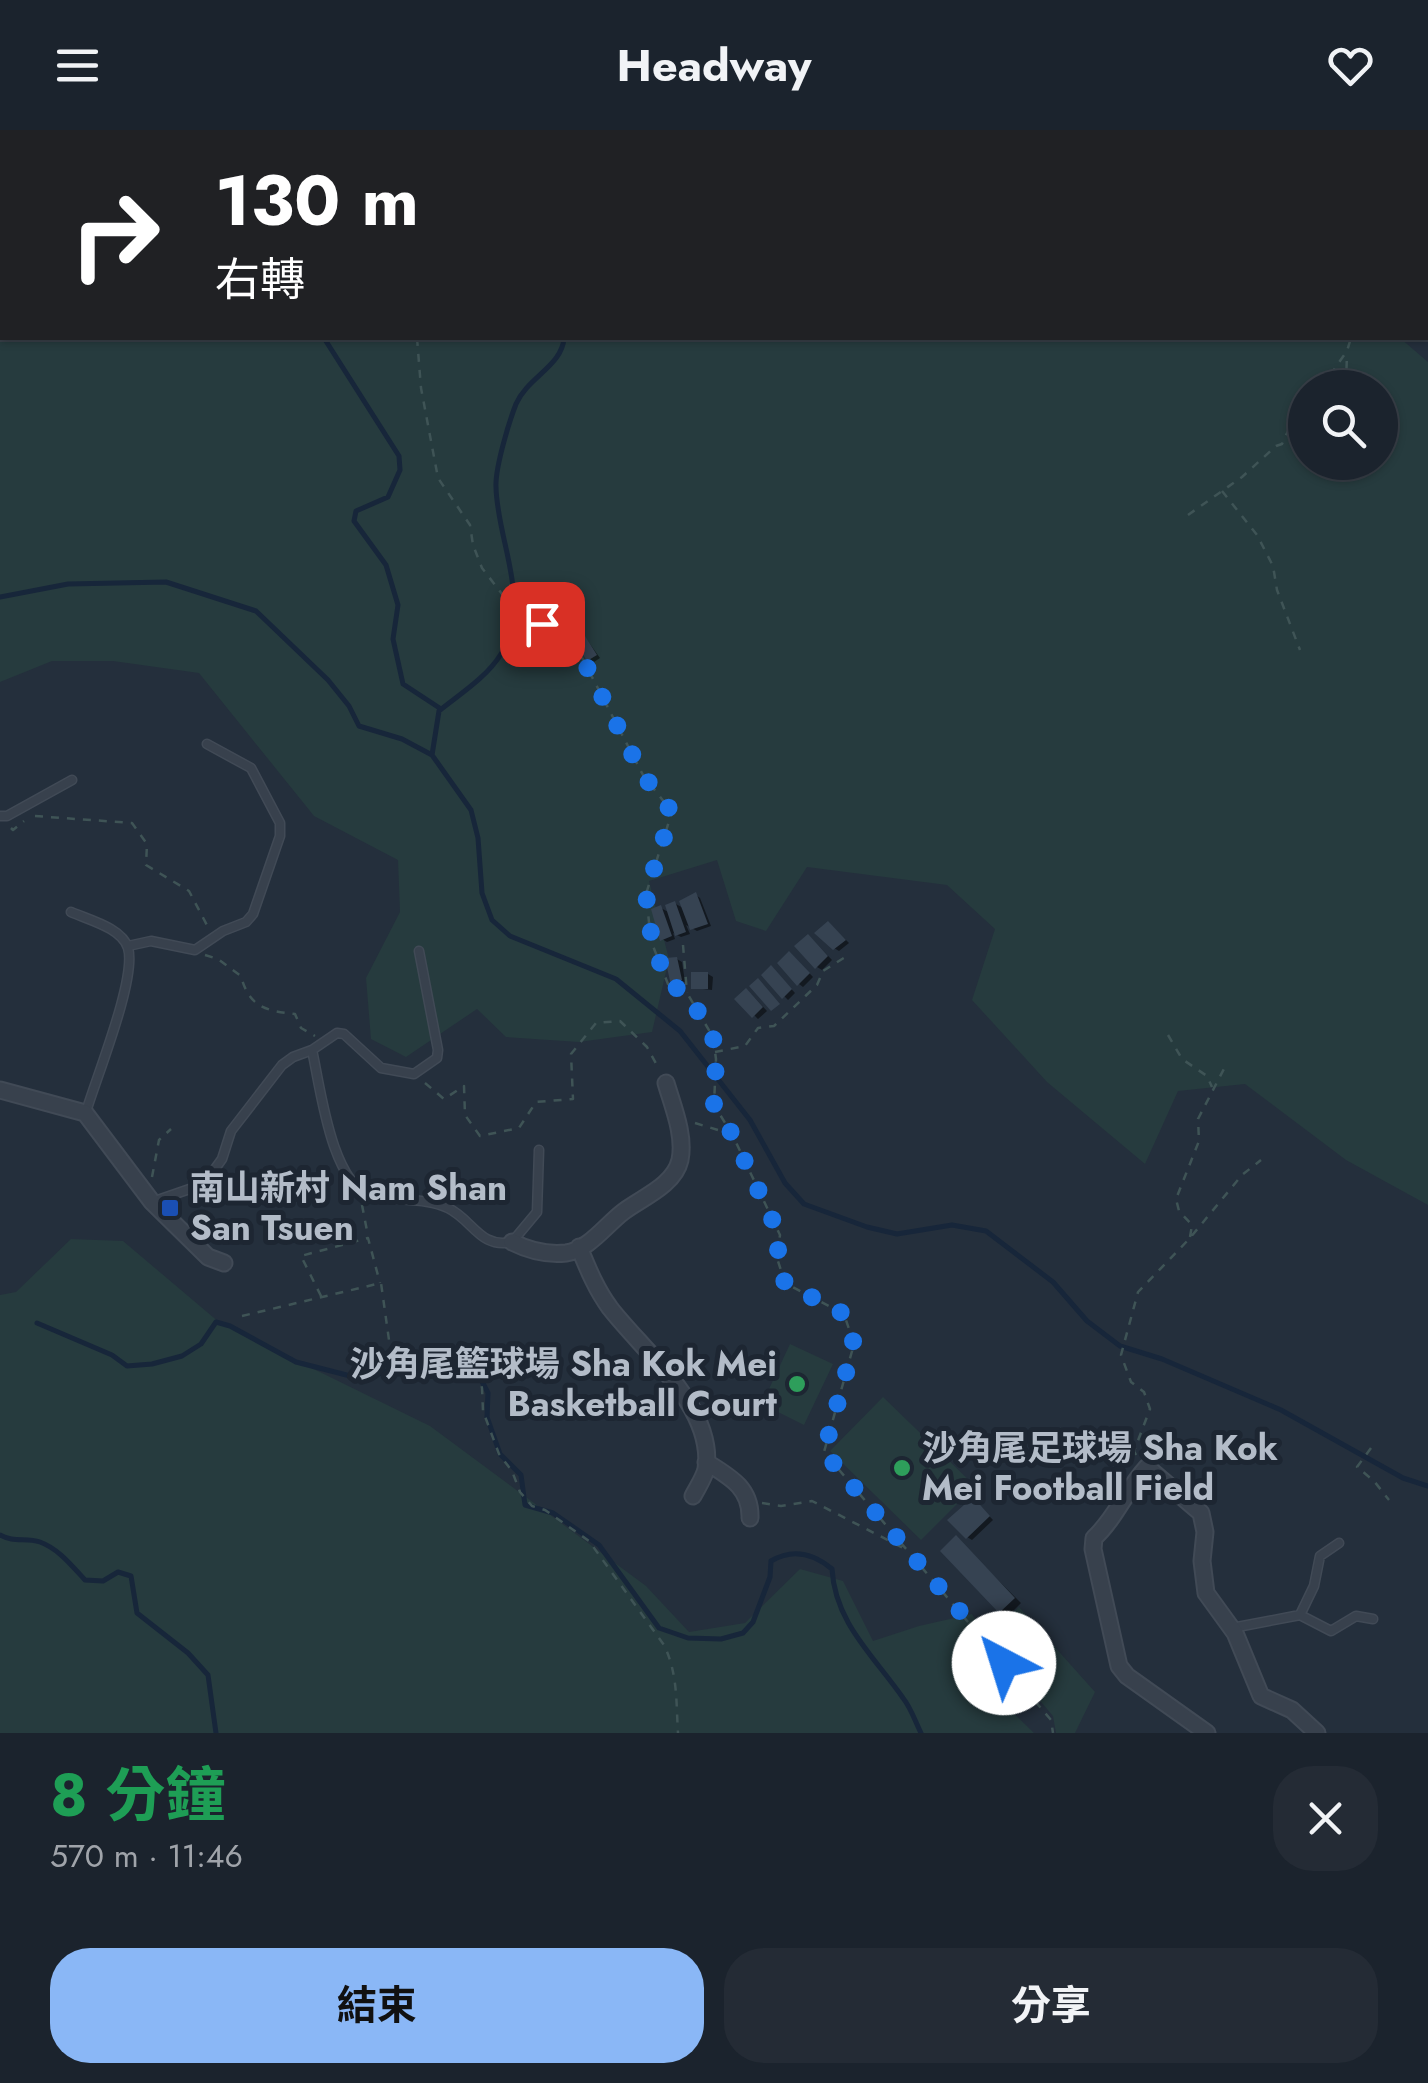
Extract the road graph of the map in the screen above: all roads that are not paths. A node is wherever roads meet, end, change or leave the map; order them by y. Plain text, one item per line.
1 (208, 744) dead end
2 (72, 780) dead end
3 (0, 817) edge
4 (71, 912) dead end
5 (128, 946) junction
6 (419, 951) dead end
7 (312, 1050) junction
8 (666, 1083) road end
9 (0, 1090) edge
10 (85, 1113) junction
11 (539, 1150) dead end
12 (150, 1198) junction
13 (512, 1242) junction
14 (580, 1247) junction
15 (224, 1263) dead end
16 (706, 1462) junction
17 (693, 1496) dead end
18 (750, 1510) road end
19 (1339, 1543) dead end
20 (1300, 1615) junction
21 (1373, 1619) dead end
22 (1232, 1628) junction
23 (1207, 1733) edge
24 (1317, 1733) edge

1 - 5 lane
2 - 3 lane
4 - 5 lane
5 - 10 lane
6 - 7 lane
7 - 12 lane
7 - 13 lane
8 - 14 street
9 - 10 street
10 - 12 street
11 - 13 lane
12 - 15 street
13 - 14 street
14 - 16 street
16 - 17 street
16 - 18 street
19 - 20 lane
20 - 21 lane
20 - 22 lane
22 - 23 street
22 - 24 street

